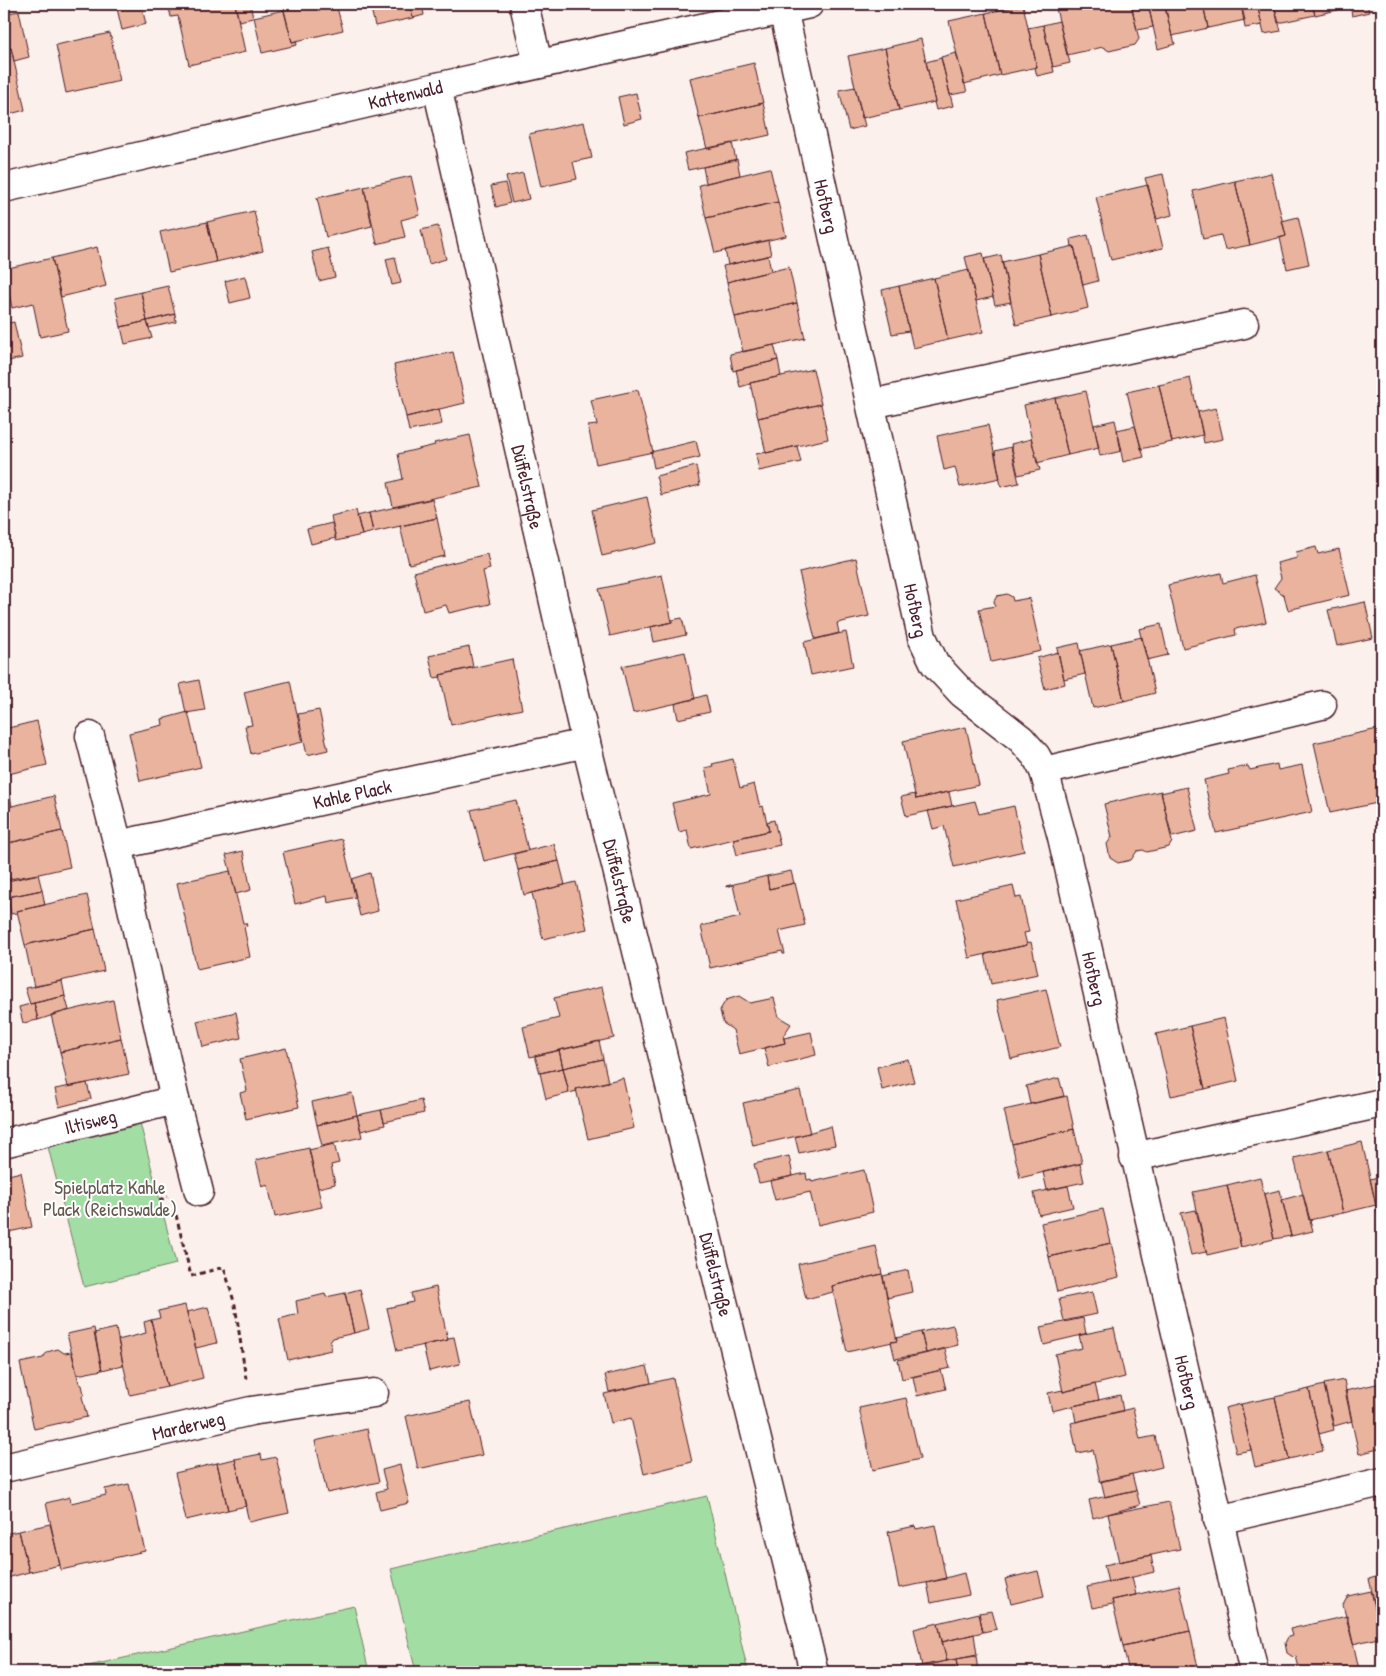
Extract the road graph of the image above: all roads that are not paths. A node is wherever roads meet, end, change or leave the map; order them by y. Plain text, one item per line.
1 (524, 4) edge
2 (796, 7) edge
3 (538, 64) junction
4 (437, 87) junction
5 (4, 188) edge
6 (1244, 324) dead end
7 (871, 404) junction
8 (1322, 705) dead end
9 (90, 736) dead end
10 (586, 743) junction
11 (1044, 771) junction
12 (118, 845) junction
13 (175, 1100) junction
14 (1382, 1102) edge
15 (4, 1143) edge
16 (1134, 1157) junction
17 (199, 1192) dead end
18 (374, 1393) dead end
19 (4, 1468) edge
20 (1382, 1482) edge
21 (1218, 1520) junction
22 (814, 1672) edge
23 (1254, 1672) edge

1 - 3 street
2 - 3 street, Kattenwald
2 - 7 street, Hofberg
3 - 4 street, Kattenwald
4 - 5 street, Kattenwald
4 - 10 street, Düffelstraße
6 - 7 street
7 - 11 street, Hofberg
8 - 11 street
9 - 12 street
10 - 12 street, Kahle Plack
10 - 22 street, Düffelstraße
11 - 16 street, Hofberg
12 - 13 street
13 - 15 street, Iltisweg
13 - 17 street
14 - 16 street
16 - 21 street, Hofberg
18 - 19 street, Marderweg
20 - 21 street
21 - 23 street, Hofberg

